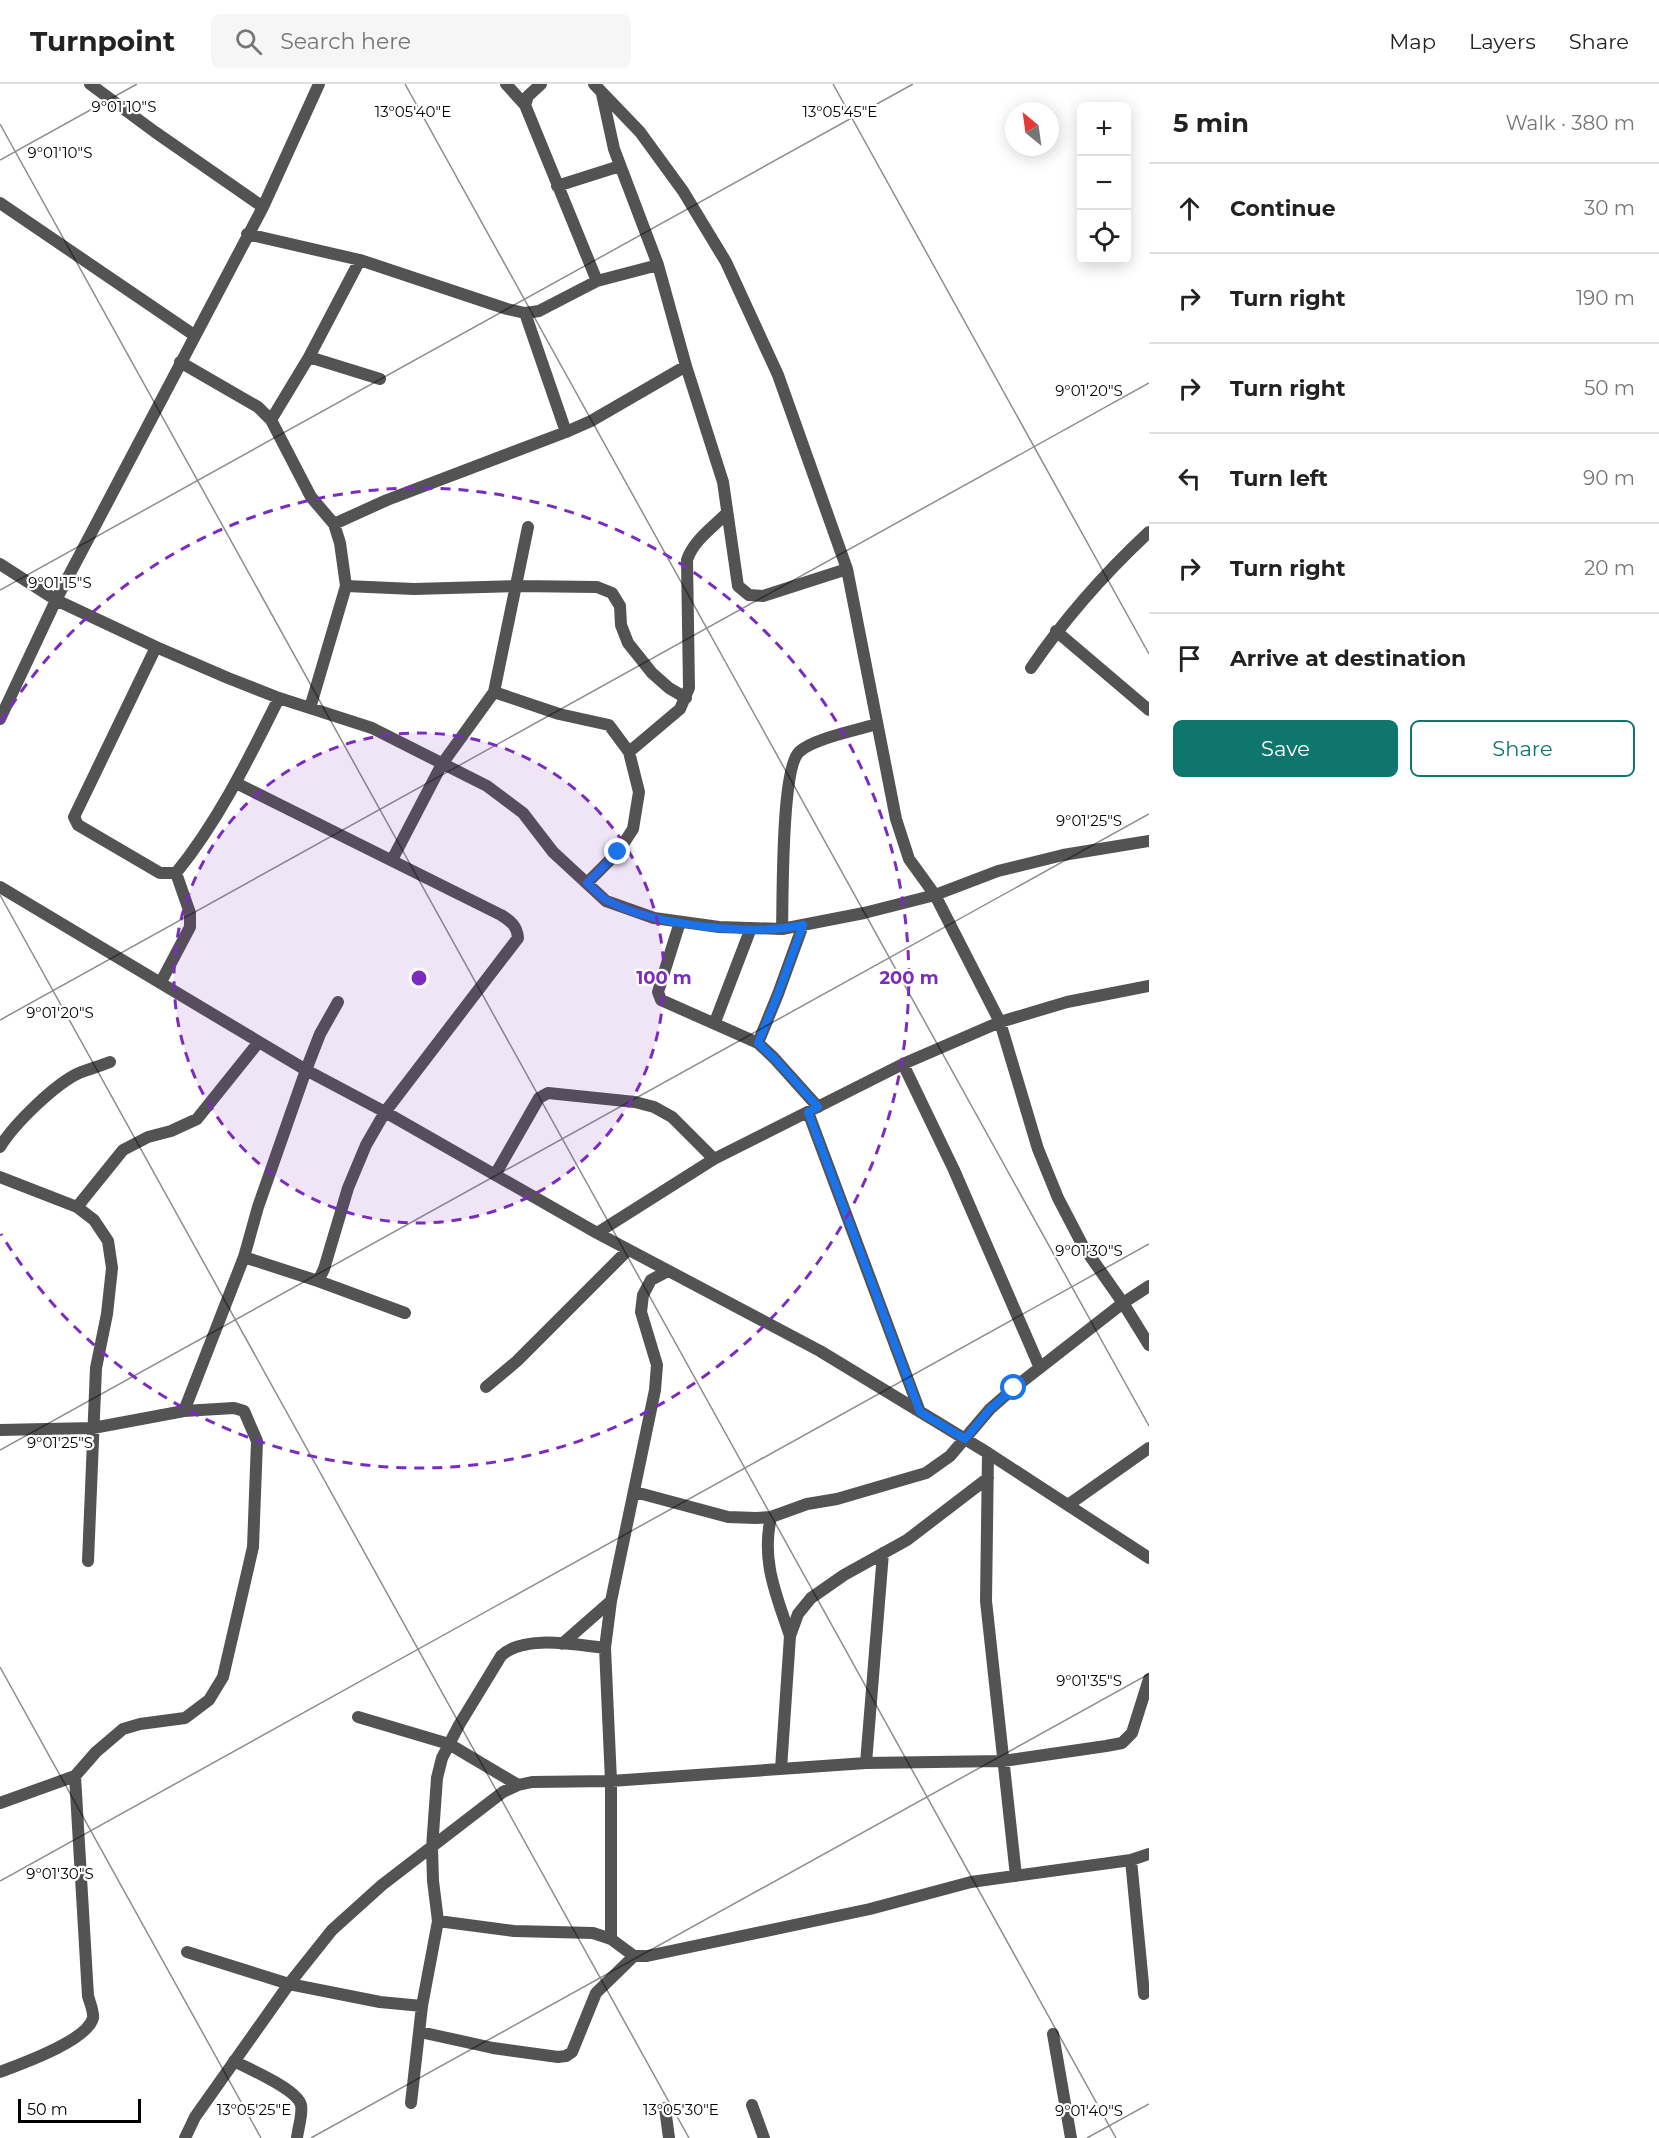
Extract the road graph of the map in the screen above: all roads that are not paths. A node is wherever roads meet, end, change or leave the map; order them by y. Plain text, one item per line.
1 (90, 84) edge
2 (319, 84) edge
3 (506, 84) edge
4 (541, 84) edge
5 (598, 88) edge
6 (525, 105) junction
7 (620, 166) junction
8 (557, 186) junction
9 (0, 203) edge
10 (263, 207) junction
11 (247, 234) junction
12 (360, 260) junction
13 (658, 265) junction
14 (597, 281) junction
15 (525, 313) junction
16 (194, 335) junction
17 (309, 357) junction
18 (180, 362) junction
19 (686, 366) junction
20 (380, 379) dead end
21 (271, 420) junction
22 (566, 432) junction
23 (727, 513) junction
24 (334, 524) junction
25 (528, 527) dead end
26 (1149, 532) edge
27 (0, 564) edge
28 (847, 569) junction
29 (346, 586) junction
30 (516, 586) junction
31 (56, 600) junction
32 (1056, 631) junction
33 (156, 646) junction
34 (1031, 668) dead end
35 (494, 692) junction
36 (279, 698) junction
37 (686, 698) junction
38 (310, 708) junction
39 (1149, 710) edge
40 (0, 719) edge
41 (877, 724) junction
42 (629, 752) junction
43 (442, 764) junction
44 (236, 783) junction
45 (1149, 841) edge
46 (393, 860) junction
47 (176, 873) junction
48 (587, 883) junction
49 (0, 888) edge
50 (935, 895) junction
51 (680, 922) junction
52 (803, 925) junction
53 (751, 928) junction
54 (782, 929) junction
55 (161, 982) junction
56 (1149, 987) edge
57 (338, 1002) dead end
58 (715, 1022) junction
59 (1000, 1022) junction
60 (258, 1043) junction
61 (758, 1043) junction
62 (110, 1062) dead end
63 (903, 1064) junction
64 (306, 1070) junction
65 (813, 1109) junction
66 (385, 1112) junction
67 (0, 1147) edge
68 (714, 1159) junction
69 (495, 1175) junction
70 (0, 1177) edge
71 (77, 1207) junction
72 (597, 1233) junction
73 (628, 1250) junction
74 (244, 1257) junction
75 (668, 1271) junction
76 (318, 1281) junction
77 (1149, 1286) edge
78 (1123, 1303) junction
79 (405, 1313) dead end
80 (1149, 1345) edge
81 (1040, 1368) junction
82 (486, 1387) dead end
83 (184, 1411) junction
84 (920, 1412) junction
85 (93, 1428) junction
86 (0, 1430) edge
87 (965, 1439) junction
88 (1149, 1448) edge
89 (988, 1453) junction
90 (988, 1478) junction
91 (635, 1492) junction
92 (1068, 1505) junction
93 (771, 1517) junction
94 (883, 1553) junction
95 (1149, 1558) edge
96 (88, 1561) dead end
97 (611, 1601) junction
98 (790, 1636) junction
99 (562, 1644) junction
100 (606, 1648) junction
101 (1149, 1678) edge
102 (358, 1717) dead end
103 (449, 1744) junction
104 (1003, 1761) junction
105 (866, 1763) junction
106 (781, 1769) junction
107 (75, 1776) junction
108 (612, 1781) junction
109 (518, 1785) junction
110 (0, 1803) edge
111 (432, 1848) junction
112 (1149, 1854) edge
113 (1131, 1860) junction
114 (1016, 1876) junction
115 (438, 1921) junction
116 (611, 1940) junction
117 (187, 1952) dead end
118 (634, 1956) junction
119 (289, 1984) junction
120 (1144, 1994) dead end
121 (422, 2006) junction
122 (420, 2032) junction
123 (1053, 2034) dead end
124 (234, 2061) junction
125 (0, 2072) edge
126 (411, 2103) dead end
127 (752, 2105) dead end
128 (666, 2108) dead end
129 (185, 2138) edge
130 (297, 2138) edge
131 (669, 2138) edge
132 (764, 2138) edge
133 (1071, 2138) edge

1 - 10 street
2 - 10 street
3 - 6 street
4 - 6 street
5 - 7 street
5 - 28 street
6 - 8 street
7 - 8 street
7 - 13 street
8 - 14 street
9 - 16 street
10 - 11 street
11 - 12 street
11 - 16 street
12 - 15 street
12 - 17 street
13 - 14 street
13 - 19 street
14 - 15 street
15 - 22 street
16 - 18 street
17 - 20 street
17 - 21 street
18 - 21 street
18 - 31 street
19 - 22 street
19 - 23 street
21 - 24 street
22 - 24 street
23 - 28 street
23 - 37 street
24 - 29 street
25 - 30 street
26 - 32 street
27 - 31 street
28 - 41 street
29 - 30 street
29 - 38 street
30 - 35 street
30 - 37 street
31 - 33 street
31 - 40 street
32 - 34 street
32 - 39 street
33 - 36 street
33 - 47 street
35 - 42 street
35 - 43 street
36 - 38 street
36 - 44 street
37 - 42 street
38 - 43 street
41 - 50 street
41 - 54 street
42 - 48 street
43 - 46 street
43 - 48 street
44 - 46 street
44 - 47 street
45 - 50 street
46 - 66 street
47 - 55 street
48 - 51 street
49 - 55 street
50 - 52 street
50 - 59 street
51 - 53 street
51 - 58 street
52 - 54 street
52 - 61 street
53 - 54 street
53 - 58 street
55 - 60 street
56 - 59 street
57 - 64 street
58 - 61 street
59 - 63 street
59 - 78 street
60 - 64 street
60 - 71 street
61 - 65 street
62 - 67 street
63 - 65 street
63 - 81 street
64 - 66 street
64 - 74 street
65 - 68 street
65 - 84 street
66 - 69 street
66 - 76 street
68 - 69 street
68 - 72 street
69 - 72 street
70 - 71 street
71 - 85 street
72 - 73 street
73 - 75 street
73 - 82 street
74 - 76 street
74 - 83 street
75 - 84 street
75 - 91 street
76 - 79 street
77 - 78 street
78 - 80 street
78 - 81 street
81 - 87 street
83 - 85 street
83 - 107 street
84 - 87 street
85 - 86 street
85 - 96 street
87 - 89 street
87 - 93 street
88 - 92 street
89 - 90 street
89 - 92 street
90 - 94 street
90 - 104 street
91 - 93 street
91 - 97 street
92 - 95 street
93 - 98 street
94 - 98 street
94 - 105 street
97 - 99 street
97 - 100 street
98 - 106 street
99 - 100 street
99 - 103 street
100 - 108 street
101 - 104 street
102 - 103 street
103 - 109 street
103 - 111 street
104 - 105 street
104 - 114 street
105 - 106 street
106 - 108 street
107 - 110 street
107 - 125 street
108 - 109 street
108 - 116 street
109 - 111 street
111 - 115 street
111 - 119 street
112 - 113 street
113 - 114 street
113 - 120 street
114 - 118 street
115 - 116 street
115 - 121 street
116 - 118 street
117 - 119 street
118 - 122 street
119 - 121 street
119 - 124 street
121 - 122 street
122 - 126 street
123 - 133 street
124 - 129 street
124 - 130 street
127 - 132 street
128 - 131 street

